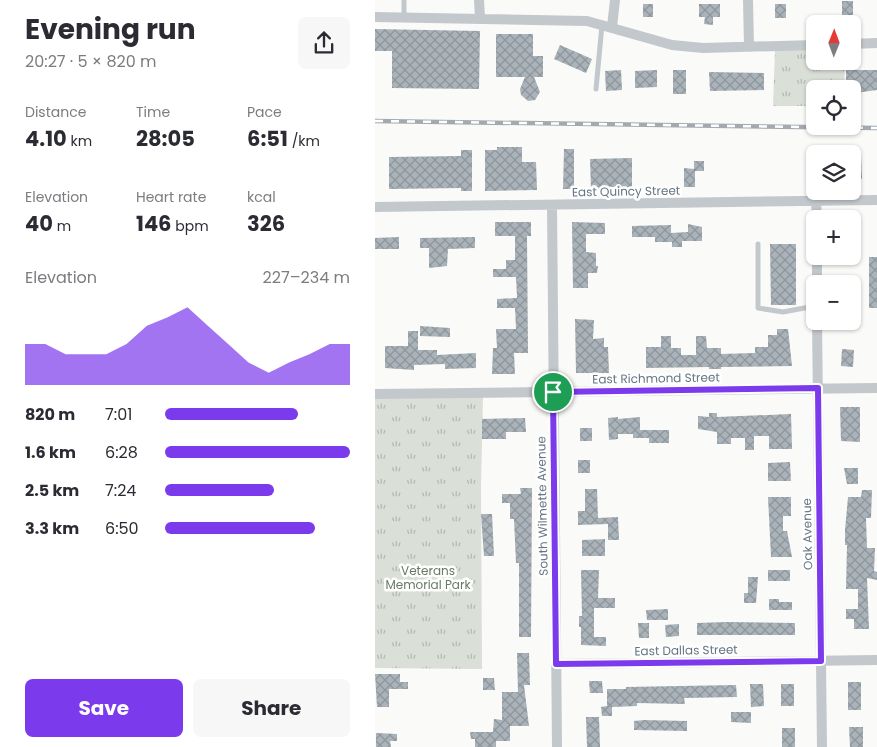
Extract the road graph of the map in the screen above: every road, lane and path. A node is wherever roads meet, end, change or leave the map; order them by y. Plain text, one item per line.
1 (404, 0) edge
2 (479, 0) edge
3 (615, 0) edge
4 (749, 0) edge
5 (375, 17) edge
6 (404, 17) junction
7 (479, 18) junction
8 (607, 26) junction
9 (877, 43) edge
10 (861, 44) edge
11 (806, 45) edge
12 (749, 47) junction
13 (596, 89) dead end
14 (877, 200) edge
15 (816, 202) junction
16 (551, 205) junction
17 (375, 207) edge
18 (816, 210) edge
19 (758, 244) dead end
20 (806, 308) edge
21 (817, 330) edge
22 (818, 388) junction
23 (877, 388) edge
24 (553, 392) junction
25 (375, 394) edge
26 (877, 660) edge
27 (821, 661) junction
28 (556, 664) junction
29 (557, 747) edge
30 (822, 747) edge

1 - 6 lane
2 - 7 street
3 - 8 street
4 - 12 street
5 - 6 street
6 - 7 street
7 - 8 street
8 - 12 street
8 - 13 lane
9 - 10 street
11 - 12 street
14 - 15 street, East Quincy Street
15 - 16 street, East Quincy Street
15 - 18 street
16 - 17 street, East Quincy Street
16 - 24 street, South Wilmette Avenue
19 - 20 lane
21 - 22 street, Oak Avenue
22 - 23 street, East Richmond Street
22 - 24 street, East Richmond Street
22 - 27 street, Oak Avenue
24 - 25 street, East Richmond Street
24 - 28 street, South Wilmette Avenue
26 - 27 street, East Dallas Street
27 - 28 street, East Dallas Street
27 - 30 street, Oak Avenue
28 - 29 street, South Wilmette Avenue

